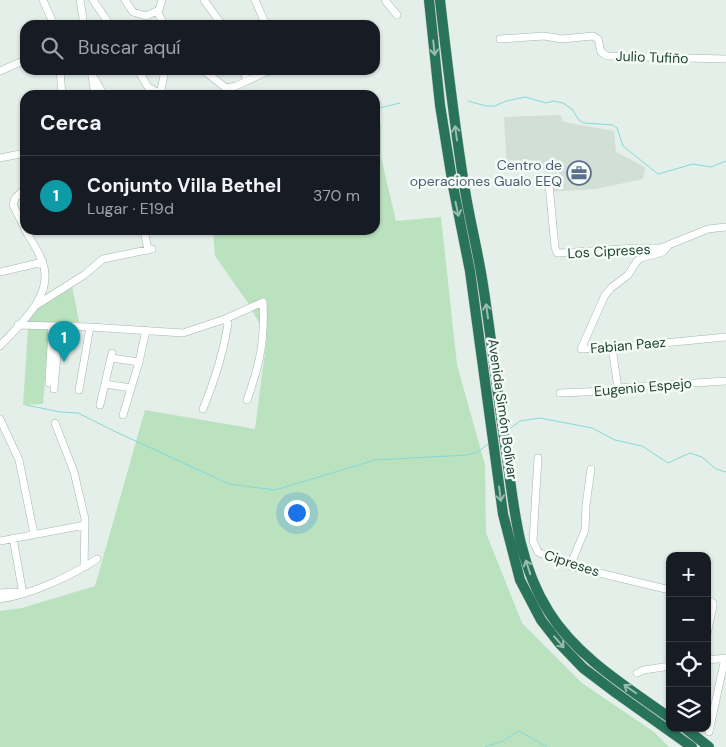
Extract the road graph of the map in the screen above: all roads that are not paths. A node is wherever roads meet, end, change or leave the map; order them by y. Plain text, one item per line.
1 (43, 0) edge
2 (80, 0) edge
3 (92, 0) edge
4 (125, 0) edge
5 (162, 0) edge
6 (204, 0) edge
7 (255, 0) edge
8 (385, 0) edge
9 (429, 0) edge
10 (440, 0) edge
11 (158, 12) junction
12 (397, 15) dead end
13 (52, 20) edge
14 (83, 20) edge
15 (106, 20) edge
16 (162, 20) edge
17 (218, 20) edge
18 (264, 20) edge
19 (500, 38) dead end
20 (726, 59) edge
21 (20, 62) edge
22 (0, 71) edge
23 (60, 75) edge
24 (92, 75) edge
25 (94, 75) edge
26 (141, 75) edge
27 (164, 75) edge
28 (209, 75) edge
29 (245, 75) edge
30 (259, 75) edge
31 (248, 80) junction
32 (61, 90) edge
33 (94, 90) edge
34 (101, 90) edge
35 (152, 90) edge
36 (161, 90) edge
37 (20, 154) edge
38 (0, 158) edge
39 (549, 185) dead end
40 (20, 194) edge
41 (20, 220) edge
42 (726, 227) edge
43 (28, 235) edge
44 (146, 235) edge
45 (667, 247) junction
46 (43, 262) junction
47 (0, 272) edge
48 (34, 306) junction
49 (225, 319) junction
50 (18, 325) junction
51 (52, 326) junction
52 (90, 327) junction
53 (146, 330) junction
54 (726, 337) edge
55 (0, 346) edge
56 (612, 348) junction
57 (140, 362) junction
58 (726, 381) edge
59 (105, 384) junction
60 (52, 386) dead end
61 (132, 388) junction
62 (618, 388) junction
63 (79, 390) dead end
64 (560, 393) dead end
65 (248, 400) dead end
66 (100, 405) dead end
67 (203, 408) dead end
68 (123, 415) dead end
69 (0, 419) edge
70 (55, 423) dead end
71 (538, 458) dead end
72 (591, 469) dead end
73 (85, 525) junction
74 (34, 534) junction
75 (13, 538) junction
76 (0, 541) edge
77 (97, 559) dead end
78 (570, 566) junction
79 (84, 567) junction
80 (666, 589) edge
81 (0, 593) edge
82 (24, 594) junction
83 (0, 599) edge
84 (711, 602) edge
85 (711, 618) edge
86 (726, 658) edge
87 (711, 660) edge
88 (666, 667) edge
89 (637, 673) dead end
90 (666, 715) edge
91 (711, 723) edge
92 (690, 732) edge
93 (692, 747) edge
94 (709, 747) edge

1 - 13 street
2 - 14 street
3 - 15 street
4 - 11 street
5 - 11 street
6 - 17 street
7 - 18 street
8 - 12 street
9 -> 93 highway, Avenida Simón Bolívar
90 -> 10 highway, Avenida Simón Bolívar
11 - 16 street
19 - 20 street, Julio Tufiño
21 - 22 street
23 - 32 street
24 - 33 street
25 - 34 street
26 - 35 street
27 - 36 street
28 - 31 street
29 - 31 street
30 - 31 street
37 - 38 street
39 - 45 street, Los Cipreses
40 - 41 street
42 - 45 street, Los Cipreses
43 - 46 street
44 - 48 street
45 - 56 street, Fabian Paez
46 - 47 street
46 - 48 street
48 - 50 street
49 - 53 street
49 - 65 street
49 - 67 street
50 - 51 street
50 - 55 street
51 - 52 street
51 - 60 street
52 - 53 street
52 - 63 street
53 - 57 street
54 - 56 street, Fabian Paez
56 - 62 street
57 - 59 street
57 - 61 street
58 - 62 street, Eugenio Espejo
59 - 61 street
59 - 66 street
61 - 68 street
62 - 64 street, Eugenio Espejo
69 - 74 street
70 - 73 street
71 - 78 street, Cipreses
72 - 78 street
73 - 74 street
73 - 79 street
74 - 75 street
75 - 76 street
75 - 82 street
77 - 79 street
78 - 80 street, Cipreses
79 - 82 street
81 - 82 street
82 - 83 street
84 - 85 street
86 - 87 street
86 - 91 street
88 - 89 street
92 - 94 highway

